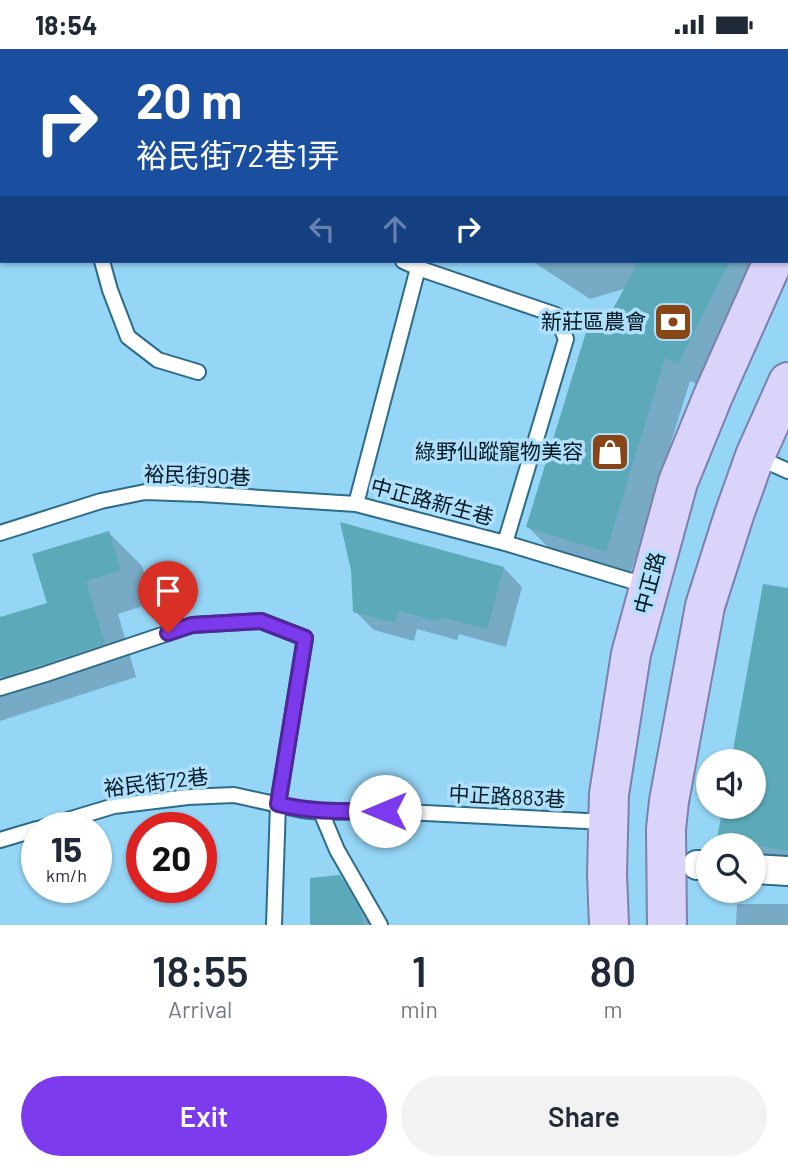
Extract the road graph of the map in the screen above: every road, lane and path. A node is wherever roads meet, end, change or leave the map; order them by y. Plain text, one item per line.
1 (103, 263) edge
2 (408, 263) edge
3 (772, 263) edge
4 (418, 268) junction
5 (198, 372) dead end
6 (788, 382) edge
7 (772, 463) edge
8 (356, 504) junction
9 (0, 533) edge
10 (505, 543) junction
11 (649, 586) junction
12 (0, 688) edge
13 (278, 804) junction
14 (94, 812) edge
15 (321, 812) junction
16 (607, 823) junction
17 (21, 834) edge
18 (0, 840) edge
19 (688, 852) edge
20 (766, 870) edge
21 (788, 871) edge
22 (274, 925) edge
23 (380, 925) edge
24 (609, 925) edge
25 (667, 925) edge

1 - 5 lane
2 - 4 lane
3 - 11 main road, 中正路
4 - 8 lane, 中正路新生巷
4 - 10 lane
6 - 7 main road
7 - 19 main road
8 - 9 lane, 裕民街90巷
8 - 10 lane, 中正路新生巷
10 - 11 lane, 中正路新生巷
11 - 16 main road, 中正路
12 - 13 lane
13 - 14 lane, 裕民街72巷
13 - 15 lane, 中正路883巷
13 - 22 lane
15 - 16 lane, 中正路883巷
15 - 23 lane
16 - 19 main road
16 - 24 main road, 中正路
17 - 18 lane, 裕民街72巷
19 - 25 main road
20 - 21 street

